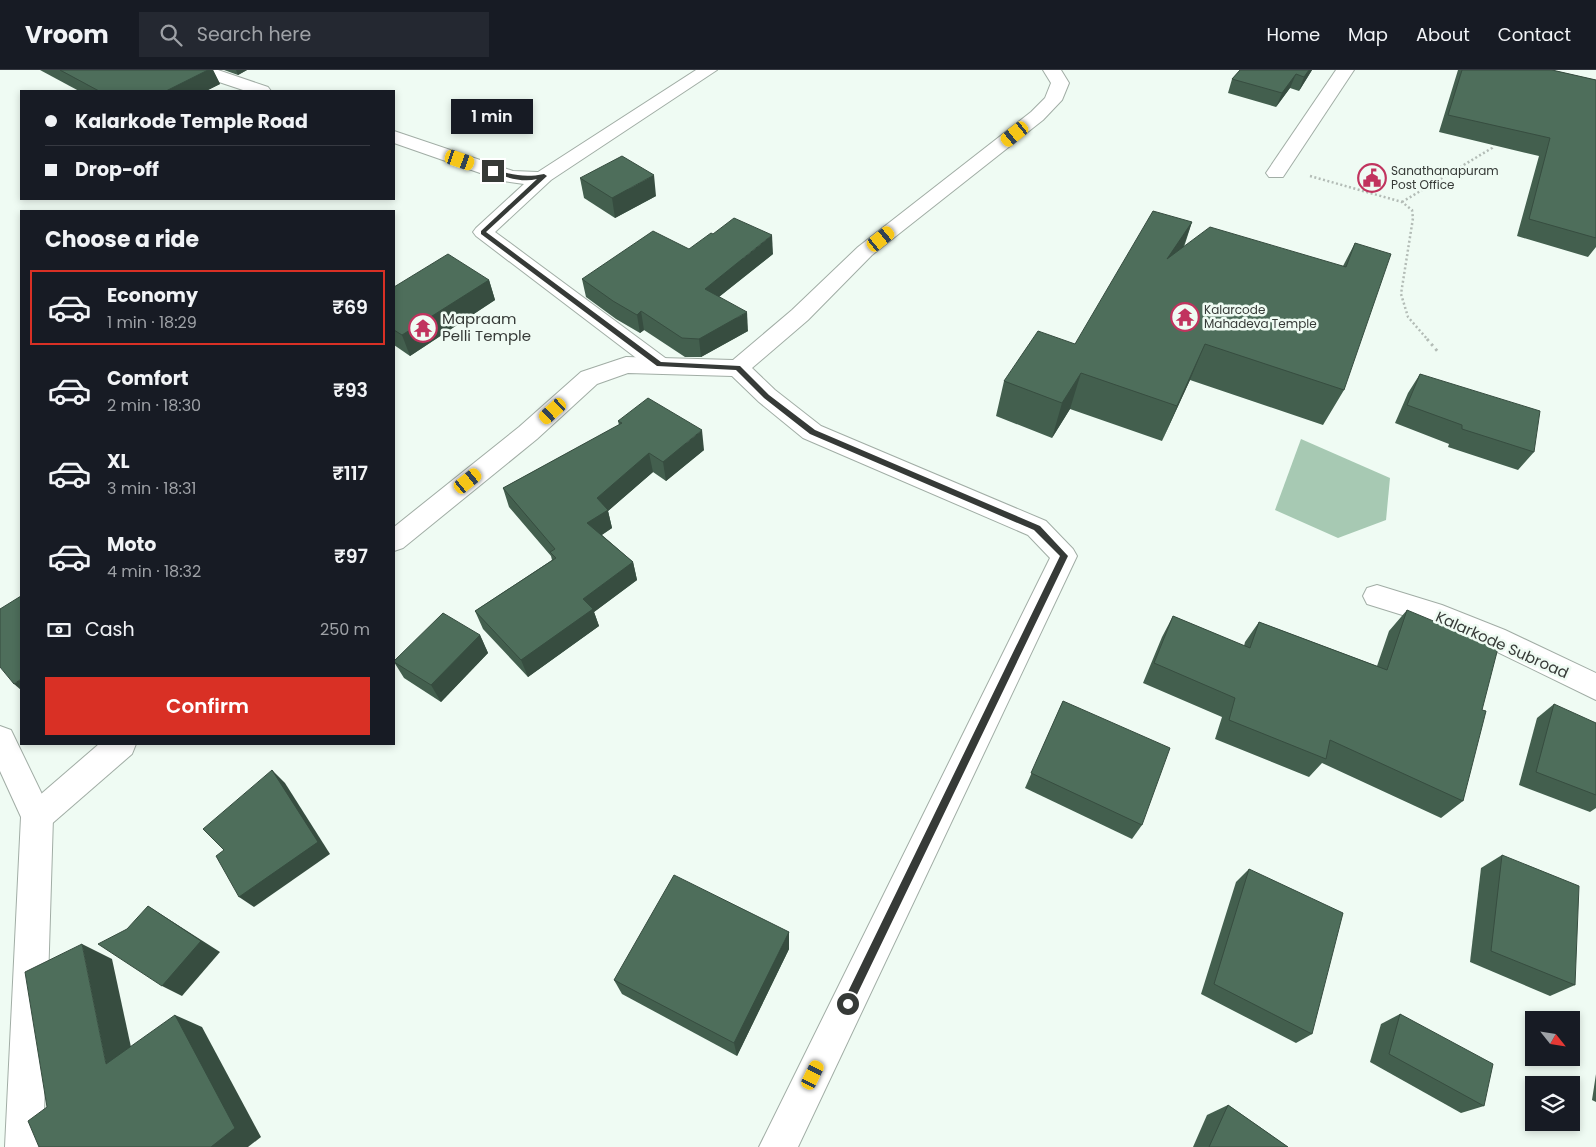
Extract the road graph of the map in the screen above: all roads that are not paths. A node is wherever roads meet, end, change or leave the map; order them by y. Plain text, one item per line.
1 (201, 70) edge
2 (708, 70) edge
3 (1052, 70) edge
4 (1345, 70) edge
5 (259, 90) edge
6 (395, 137) edge
7 (1277, 170) road end
8 (544, 176) junction
9 (660, 364) junction
10 (738, 368) junction
11 (395, 540) edge
12 (1377, 596) dead end
13 (1596, 687) edge
14 (0, 739) edge
15 (120, 745) edge
16 (37, 817) junction
17 (24, 1147) edge
18 (778, 1147) edge

1 - 5 main road
2 - 8 main road
3 - 10 main road
4 - 7 main road
6 - 8 main road
8 - 9 main road
9 - 10 main road
9 - 11 main road
10 - 18 main road
12 - 13 main road, Kalarkode Subroad
14 - 16 main road
15 - 16 main road
16 - 17 main road

